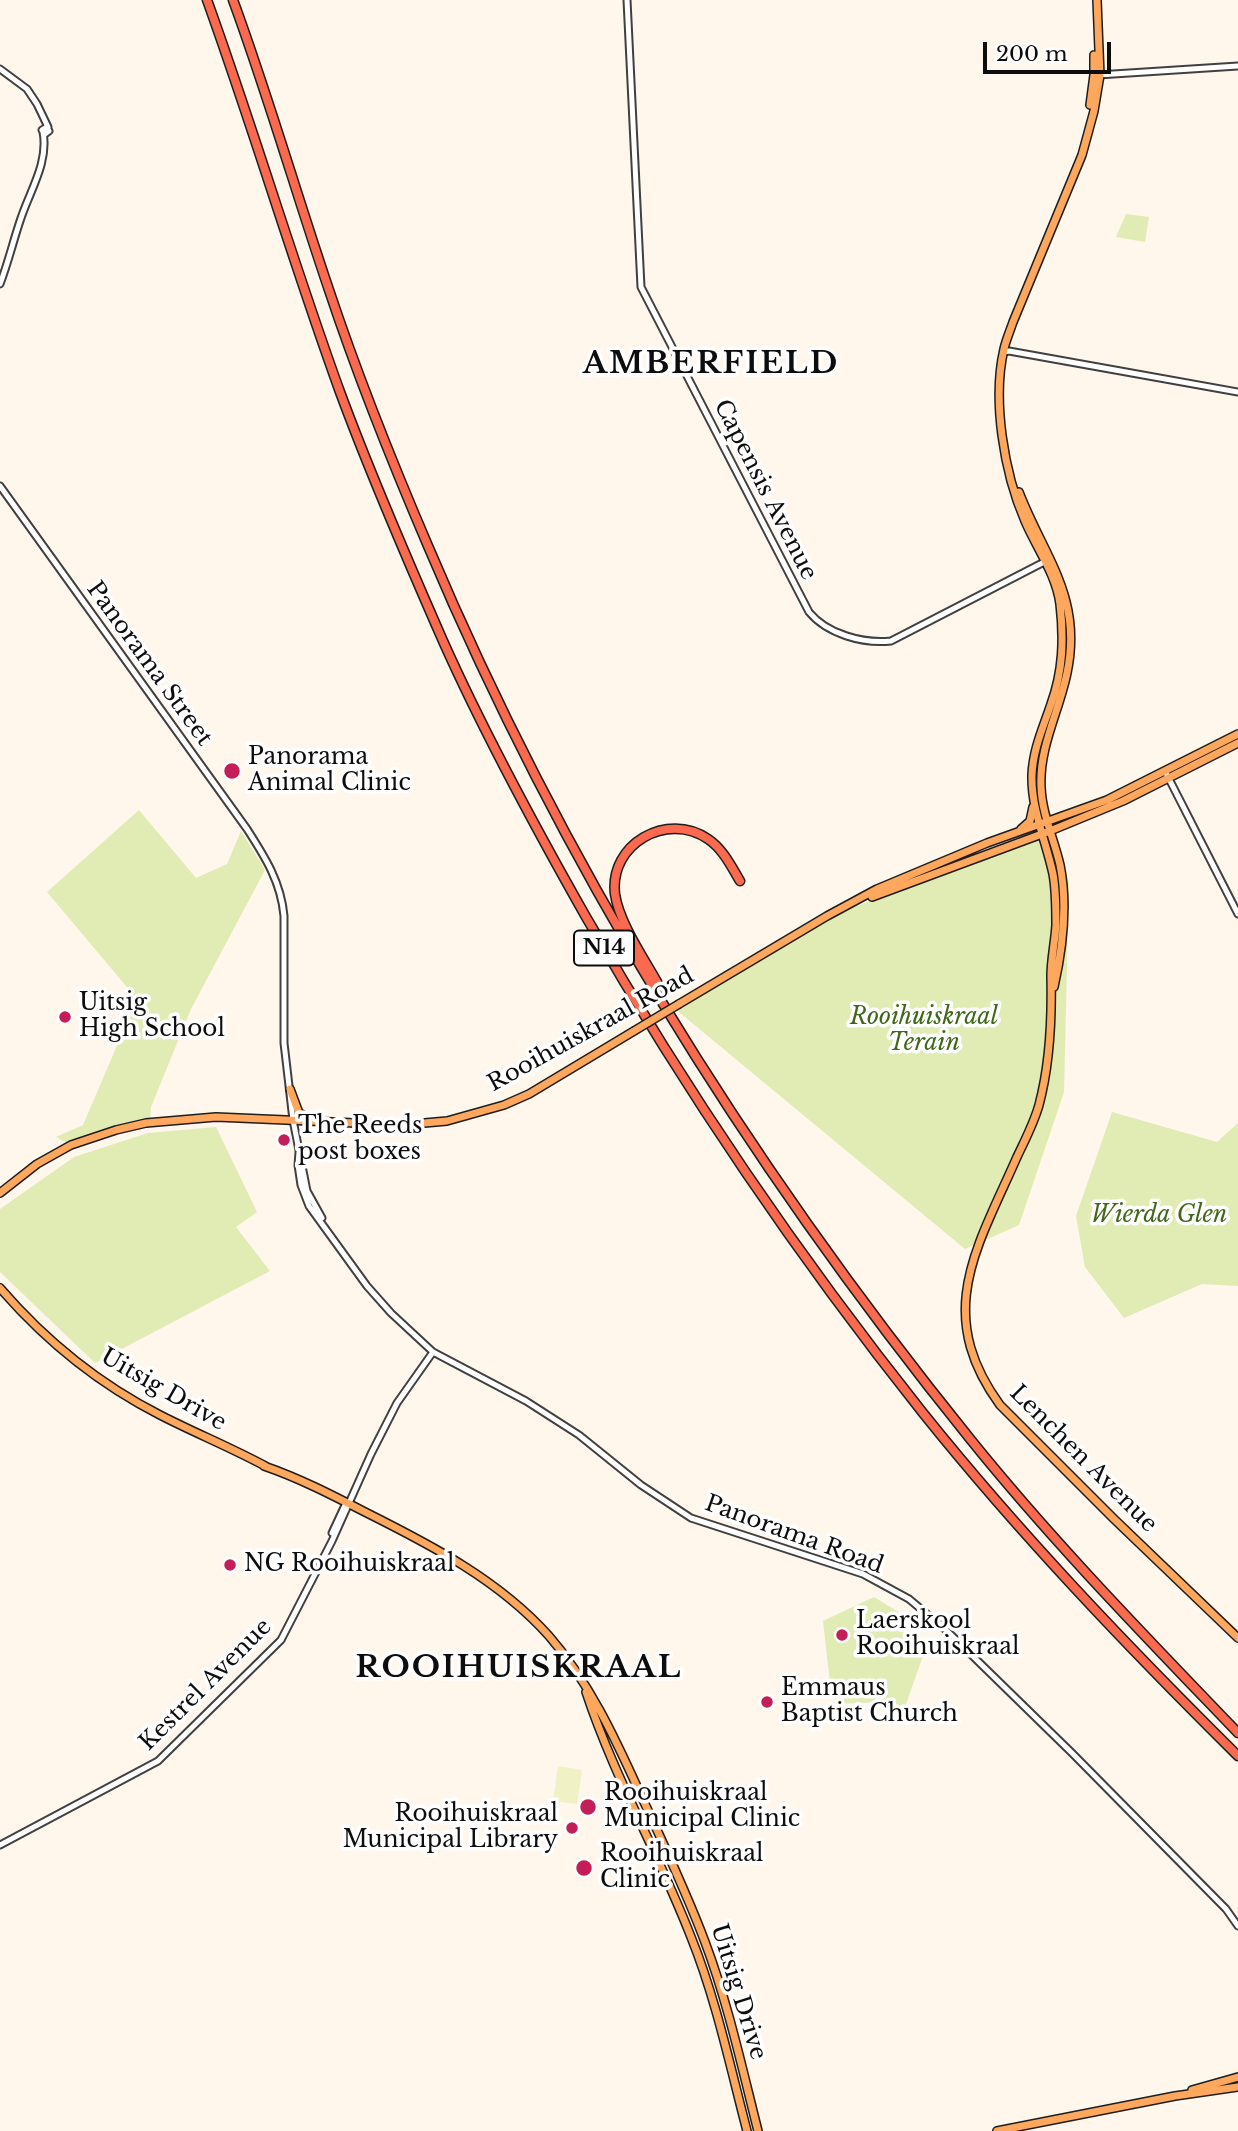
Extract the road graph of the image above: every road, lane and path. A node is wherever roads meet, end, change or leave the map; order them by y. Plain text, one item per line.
1 (207, 0) edge
2 (233, 0) edge
3 (627, 0) edge
4 (1095, 0) edge
5 (1238, 66) edge
6 (0, 69) edge
7 (1097, 74) junction
8 (0, 284) edge
9 (1006, 350) junction
10 (1238, 392) edge
11 (0, 486) edge
12 (1048, 560) junction
13 (1238, 734) edge
14 (1238, 743) edge
15 (1167, 775) junction
16 (1034, 800) junction
17 (1049, 827) junction
18 (1041, 830) junction
19 (1013, 834) junction
20 (740, 881) dead end
21 (1238, 914) edge
22 (820, 920) junction
23 (1052, 995) junction
24 (290, 1089) junction
25 (730, 1108) junction
26 (294, 1121) junction
27 (323, 1121) junction
28 (0, 1195) edge
29 (0, 1285) edge
30 (433, 1352) junction
31 (455, 1365) joint
32 (347, 1504) junction
33 (1238, 1638) edge
34 (582, 1678) junction
35 (1238, 1733) edge
36 (1238, 1756) edge
37 (0, 1845) edge
38 (1238, 1926) edge
39 (1238, 2077) edge
40 (1238, 2087) edge
41 (1175, 2096) junction
42 (747, 2131) edge
43 (759, 2131) edge
44 (997, 2131) edge

1 - 36 highway, N14
2 - 25 highway, N14
3 - 12 street, Capensis Avenue
4 - 7 main road, Lenchen Avenue
5 - 7 street
6 - 8 street
7 - 9 main road, Lenchen Avenue
9 - 10 street
9 - 12 main road, Lenchen Avenue
11 - 24 street, Panorama Street
12 - 16 main road, Lenchen Avenue
12 - 17 main road, Lenchen Avenue
13 - 15 main road, Rooihuiskraal Road
14 - 15 main road, Rooihuiskraal Road
15 - 17 main road, Rooihuiskraal Road
15 - 21 street
16 - 18 main road, Lenchen Avenue
16 - 19 main road
17 - 18 main road, Rooihuiskraal Road
17 - 23 main road, Lenchen Avenue
18 - 19 main road, Rooihuiskraal Road
18 - 22 main road, Rooihuiskraal Road
18 - 23 main road, Lenchen Avenue
19 - 22 main road, Rooihuiskraal Road
20 - 25 highway
22 - 27 main road, Rooihuiskraal Road, bridge
23 - 33 main road, Lenchen Avenue
24 - 26 street, Panorama Street
24 - 27 main road
25 - 35 highway, N14
26 - 27 main road, Rooihuiskraal Road
26 - 28 main road, Rooihuiskraal Road
26 - 30 street, Panorama Street
29 - 32 main road, Uitsig Drive
30 - 31 street, Panorama Street
30 - 32 street, Kestrel Avenue
31 - 38 street, Panorama Road
32 - 34 main road, Uitsig Drive
32 - 37 street, Kestrel Avenue
34 - 42 main road, Uitsig Drive
34 - 43 main road, Uitsig Drive
39 - 41 main road
40 - 41 main road
41 - 44 main road

